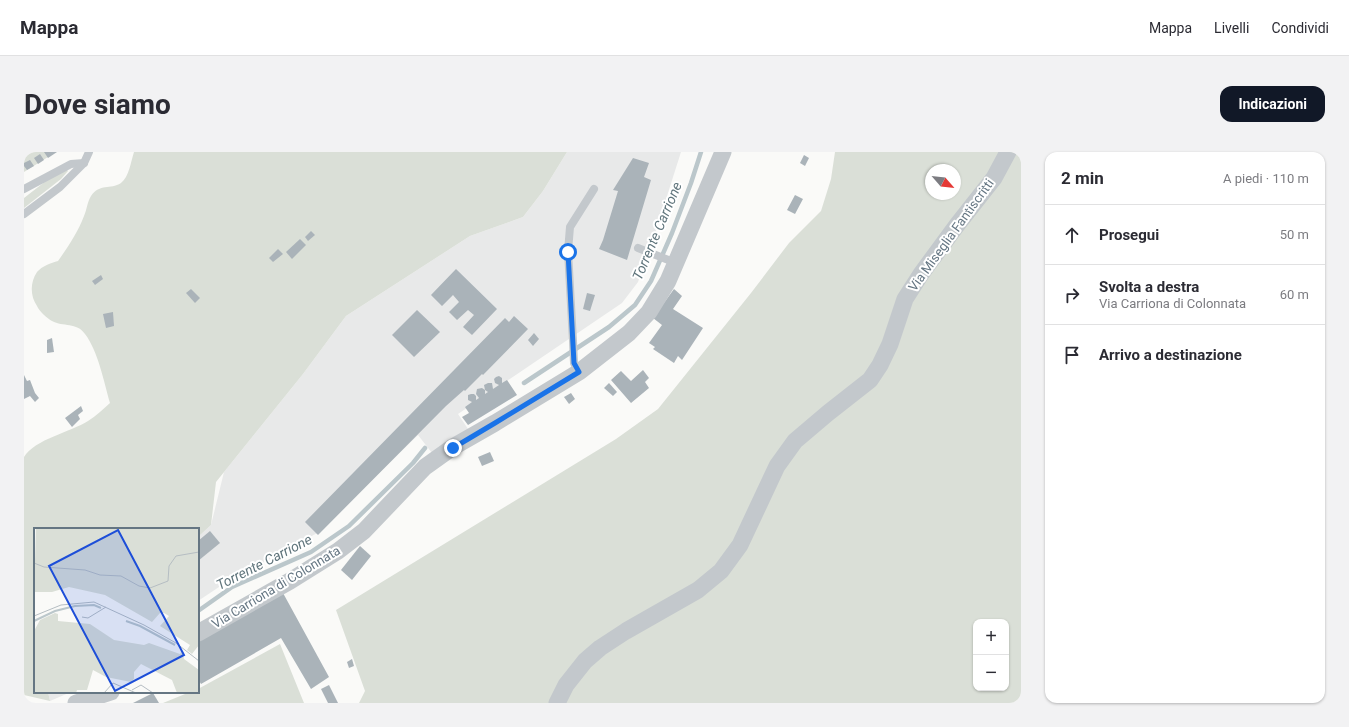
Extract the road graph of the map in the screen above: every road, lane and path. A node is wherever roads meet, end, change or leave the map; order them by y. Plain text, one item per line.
1 (89, 152) edge
2 (724, 152) edge
3 (1008, 152) edge
4 (84, 163) junction
5 (24, 189) edge
6 (594, 189) dead end
7 (24, 214) edge
8 (638, 248) dead end
9 (672, 261) junction
10 (577, 368) junction
11 (199, 632) edge
12 (108, 693) edge
13 (76, 703) edge
14 (557, 703) edge

1 - 4 lane
2 - 9 street, Via Carriona di Colonnata
3 - 14 street, Via Miseglia Fantiscritti
4 - 5 lane
4 - 7 lane
6 - 10 lane
8 - 9 lane
9 - 10 street, Via Carriona di Colonnata
10 - 11 street, Via Carriona di Colonnata
12 - 13 street

